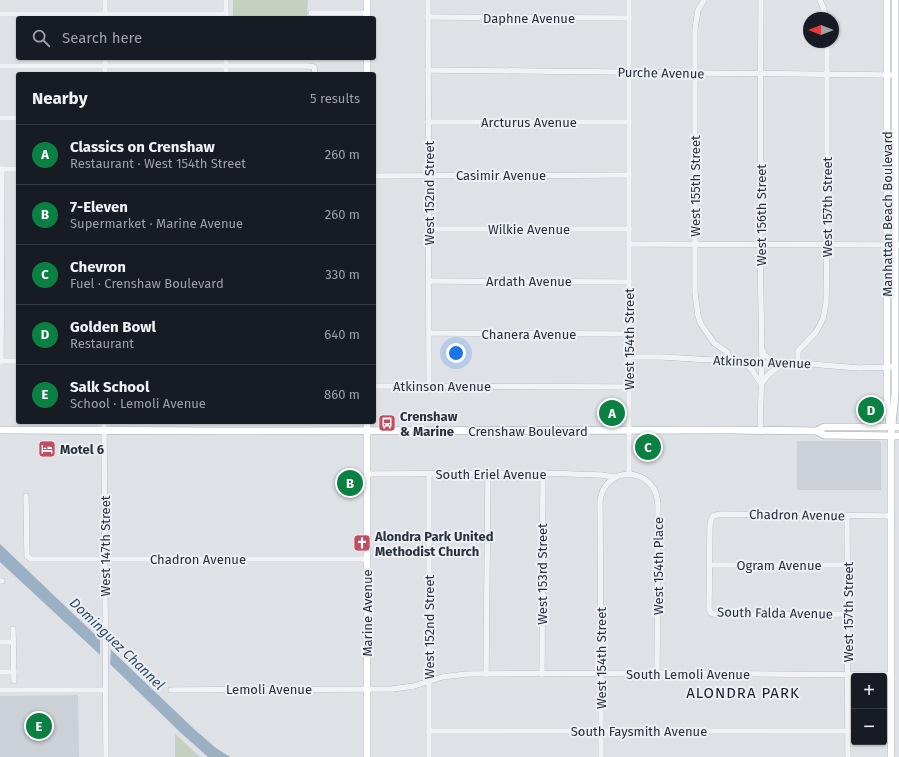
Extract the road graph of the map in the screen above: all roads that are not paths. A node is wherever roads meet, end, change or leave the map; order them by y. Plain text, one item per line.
1 (105, 0) edge
2 (226, 0) edge
3 (367, 0) edge
4 (428, 0) edge
5 (629, 0) edge
6 (704, 0) edge
7 (761, 0) edge
8 (820, 0) edge
9 (887, 0) edge
10 (894, 0) edge
11 (824, 12) edge
12 (311, 13) dead end
13 (0, 14) edge
14 (105, 16) edge
15 (226, 16) edge
16 (367, 16) edge
17 (428, 17) junction
18 (629, 18) junction
19 (827, 48) edge
20 (105, 60) edge
21 (226, 60) edge
22 (367, 60) edge
23 (0, 66) edge
24 (105, 66) junction
25 (226, 66) junction
26 (428, 70) junction
27 (105, 72) edge
28 (226, 72) edge
29 (315, 72) edge
30 (367, 72) edge
31 (629, 72) junction
32 (695, 73) junction
33 (761, 74) junction
34 (826, 74) junction
35 (891, 75) junction
36 (0, 118) edge
37 (16, 118) edge
38 (428, 122) junction
39 (629, 122) junction
40 (894, 131) edge
41 (1, 169) edge
42 (16, 169) edge
43 (429, 175) junction
44 (629, 175) junction
45 (376, 176) edge
46 (429, 229) junction
47 (629, 229) junction
48 (629, 244) junction
49 (695, 244) junction
50 (760, 244) junction
51 (827, 244) junction
52 (894, 245) edge
53 (429, 281) junction
54 (629, 282) junction
55 (429, 333) junction
56 (629, 334) junction
57 (762, 350) junction
58 (629, 357) junction
59 (1, 361) edge
60 (16, 361) edge
61 (731, 361) junction
62 (743, 362) junction
63 (762, 363) junction
64 (780, 363) junction
65 (798, 363) junction
66 (891, 368) junction
67 (761, 384) junction
68 (376, 386) edge
69 (429, 386) junction
70 (629, 387) junction
71 (104, 424) edge
72 (367, 424) edge
73 (895, 427) edge
74 (0, 430) edge
75 (367, 430) junction
76 (760, 430) junction
77 (104, 431) junction
78 (629, 431) junction
79 (817, 431) junction
80 (891, 436) junction
81 (899, 436) edge
82 (488, 473) junction
83 (543, 473) junction
84 (367, 474) junction
85 (429, 474) junction
86 (629, 474) junction
87 (615, 478) junction
88 (26, 496) dead end
89 (848, 516) junction
90 (891, 516) junction
91 (367, 559) junction
92 (105, 560) junction
93 (710, 565) junction
94 (848, 565) junction
95 (848, 614) junction
96 (13, 629) dead end
97 (0, 642) edge
98 (13, 642) junction
99 (0, 672) edge
100 (14, 672) junction
101 (601, 673) junction
102 (657, 673) junction
103 (486, 674) junction
104 (542, 674) junction
105 (848, 675) junction
106 (891, 675) junction
107 (14, 680) dead end
108 (429, 681) junction
109 (367, 689) junction
110 (0, 690) edge
111 (105, 690) junction
112 (171, 690) dead end
113 (429, 731) junction
114 (601, 731) junction
115 (848, 731) junction
116 (106, 757) edge
117 (367, 757) edge
118 (429, 757) edge
119 (601, 757) edge
120 (848, 757) edge
121 (891, 757) edge

1 - 14 street
2 - 15 street
3 - 16 main road
4 - 17 street, West 152nd Street
5 - 18 street, West 154th Street
6 - 32 street, West 155th Street
7 - 33 street, West 156th Street
8 - 11 street
9 - 35 main road, Manhattan Beach Boulevard
10 - 35 main road, Manhattan Beach Boulevard
12 - 16 street
13 - 14 street
14 - 15 street
17 - 18 street, Daphne Avenue
17 - 26 street, West 152nd Street
18 - 31 street, West 154th Street
19 - 34 street, West 157th Street
20 - 24 street
21 - 25 street
22 - 30 main road
23 - 24 street
24 - 25 street
24 - 27 street
25 - 28 street
25 - 29 street
26 - 31 street, Purche Avenue
26 - 38 street, West 152nd Street
31 - 32 street, Purche Avenue
31 - 39 street, West 154th Street
32 - 33 street, Purche Avenue
32 - 49 street, West 155th Street
33 - 34 street, Purche Avenue
33 - 50 street, West 156th Street
34 - 35 street, Purche Avenue
34 - 51 street, West 157th Street
35 - 40 main road, Manhattan Beach Boulevard
36 - 37 street
38 - 39 street, Arcturus Avenue
38 - 43 street, West 152nd Street
39 - 44 street, West 154th Street
40 - 52 main road, Manhattan Beach Boulevard
41 - 42 street
41 - 59 street
43 - 44 street, Casimir Avenue
43 - 45 street, Casimir Avenue
43 - 46 street, West 152nd Street
44 - 47 street, West 154th Street
46 - 47 street, Wilkie Avenue
46 - 53 street, West 152nd Street
47 - 48 street, West 154th Street
48 - 49 street
48 - 54 street, West 154th Street
49 - 50 street
49 - 61 street, West 155th Street
50 - 51 street
50 - 57 street, West 156th Street
51 - 52 street
51 - 65 street, West 157th Street
52 - 66 main road, Manhattan Beach Boulevard
53 - 54 street, Ardath Avenue
53 - 55 street, West 152nd Street
54 - 56 street, West 154th Street
55 - 56 street, Chanera Avenue
55 - 69 street, West 152nd Street
56 - 58 street, West 154th Street
57 - 63 street, West 156th Street
57 - 64 street
58 - 61 street, Atkinson Avenue
58 - 70 street, West 154th Street
59 - 60 street
61 - 62 street, Atkinson Avenue
62 - 63 street, Atkinson Avenue
62 - 67 street
63 - 64 street, Atkinson Avenue
63 - 67 street, West 156th Street
64 - 65 street, Atkinson Avenue
64 - 67 street
65 - 66 street, Atkinson Avenue
66 - 73 main road, Manhattan Beach Boulevard
67 - 76 street, West 156th Street
68 - 69 street, Atkinson Avenue
69 - 70 street, Atkinson Avenue
70 - 78 street, West 154th Street
71 - 77 street, West 147th Street
72 - 75 main road, Marine Avenue
73 - 79 main road, Crenshaw Boulevard
73 - 80 main road, Manhattan Beach Boulevard
74 - 77 main road, Crenshaw Boulevard
75 - 77 main road, Crenshaw Boulevard
75 - 78 main road, Crenshaw Boulevard
75 - 84 main road, Marine Avenue
76 - 78 main road, Crenshaw Boulevard
76 - 79 main road, Crenshaw Boulevard
77 - 92 street, West 147th Street
78 - 86 street, West 154th Street
79 - 80 main road, Crenshaw Boulevard
80 - 81 main road, Crenshaw Boulevard
80 - 90 main road, Manhattan Beach Boulevard
82 - 83 street, South Eriel Avenue
82 - 85 street, South Eriel Avenue
82 - 103 street
83 - 87 street, South Eriel Avenue
83 - 104 street, West 153rd Street
84 - 85 street, South Eriel Avenue
84 - 91 main road, Marine Avenue
85 - 108 street, West 152nd Street
86 - 87 street
86 - 102 street, West 154th Place
87 - 101 street, West 154th Street
88 - 92 street, Chadron Avenue
89 - 90 street, Chadron Avenue
89 - 93 street, Chadron Avenue
89 - 94 street, West 157th Street
90 - 106 main road, Manhattan Beach Boulevard
91 - 92 street, Chadron Avenue
91 - 109 main road, Marine Avenue
92 - 111 street, West 147th Street
93 - 94 street, Ogram Avenue
93 - 95 street, South Falda Avenue
94 - 95 street, West 157th Street
95 - 105 street, West 157th Street
96 - 98 street
97 - 98 street
98 - 100 street
99 - 100 street
100 - 107 street
101 - 102 street, South Lemoli Avenue
101 - 104 street, South Lemoli Avenue
101 - 114 street, West 154th Street
102 - 105 street, South Lemoli Avenue
103 - 104 street, South Lemoli Avenue
103 - 108 street, South Lemoli Avenue
105 - 106 street, South Lemoli Avenue
105 - 115 street, West 157th Street
106 - 121 main road, Manhattan Beach Boulevard
108 - 109 street, South Lemoli Avenue
108 - 113 street, West 152nd Street
109 - 112 street, Lemoli Avenue
109 - 117 main road, Marine Avenue
110 - 111 street
111 - 116 street, West 147th Street
113 - 114 street, South Faysmith Avenue
113 - 118 street, West 152nd Street
114 - 115 street, South Faysmith Avenue
114 - 119 street, West 154th Street
115 - 120 street, West 157th Street

